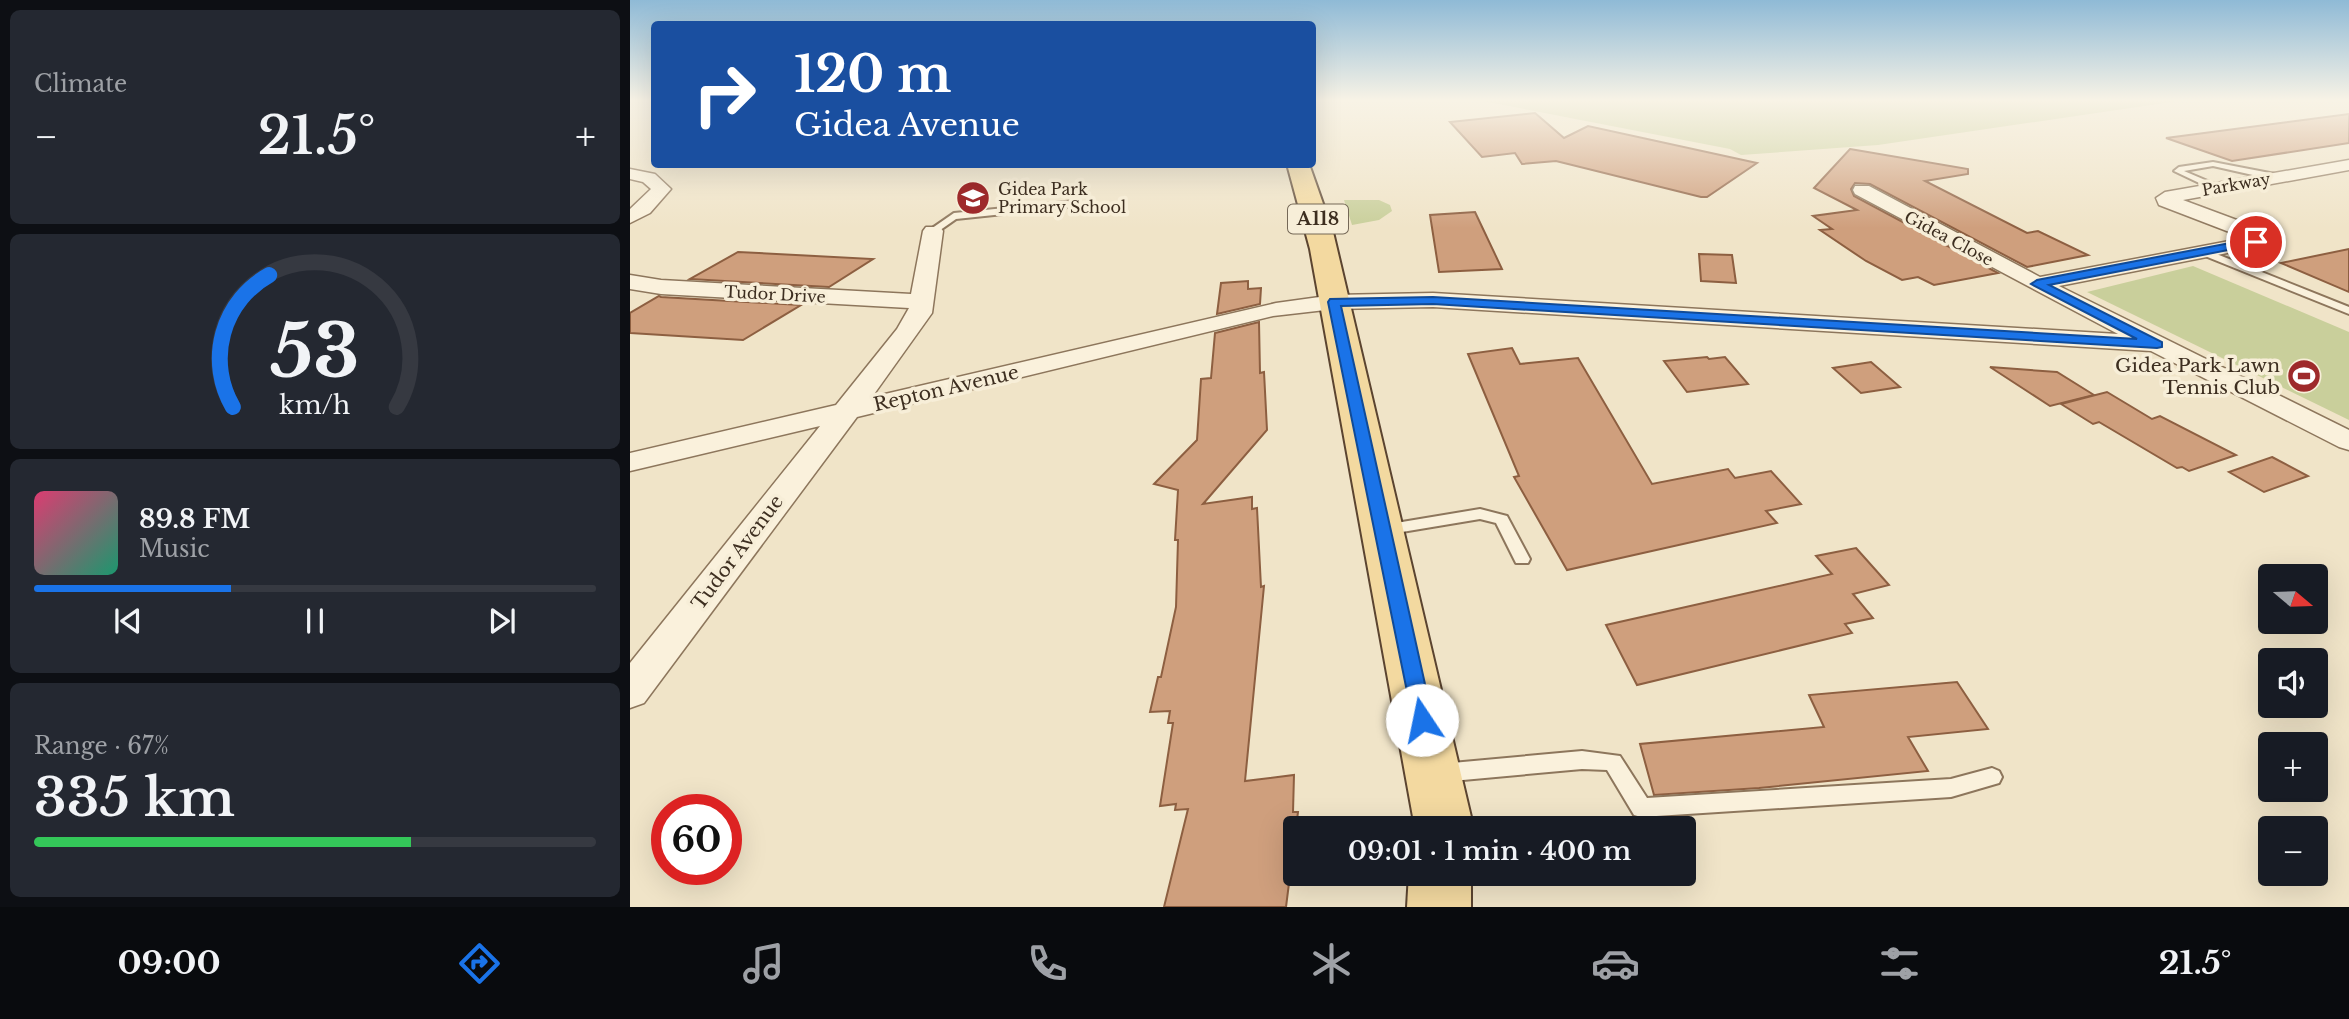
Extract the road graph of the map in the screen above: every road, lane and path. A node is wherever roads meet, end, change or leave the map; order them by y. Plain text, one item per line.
1 (2349, 165) edge
2 (1299, 168) edge
3 (630, 174) edge
4 (2275, 177) junction
5 (2214, 187) junction
6 (1862, 190) dead end
7 (1075, 204) dead end
8 (630, 217) edge
9 (933, 231) joint
10 (2204, 252) junction
11 (630, 282) edge
12 (2037, 284) junction
13 (921, 302) junction
14 (1334, 302) junction
15 (2349, 311) edge
16 (2157, 344) junction
17 (843, 412) junction
18 (2349, 441) edge
19 (630, 462) edge
20 (1383, 531) junction
21 (1522, 559) dead end
22 (630, 692) edge
23 (1433, 774) junction
24 (1992, 777) dead end
25 (1442, 816) edge
26 (1440, 886) edge
27 (1439, 907) edge

1 - 4 street, Parkway
2 - 14 main road, A118
3 - 8 street
4 - 5 street, Parkway
4 - 5 lane
5 - 10 street, Parkway
6 - 12 street, Gidea Close
7 - 9 lane
9 - 13 street, Tudor Avenue
10 - 12 street
10 - 15 lane
11 - 13 street, Tudor Drive
12 - 16 street, Gidea Close
13 - 17 street, Tudor Avenue
14 - 16 street, Repton Avenue
14 - 17 street, Repton Avenue
14 - 20 main road, A118
16 - 18 street, Gidea Close
17 - 19 street, Repton Avenue
17 - 22 street, Tudor Avenue
20 - 21 lane
20 - 23 main road, A118
23 - 24 lane
23 - 25 main road, A118
26 - 27 main road

